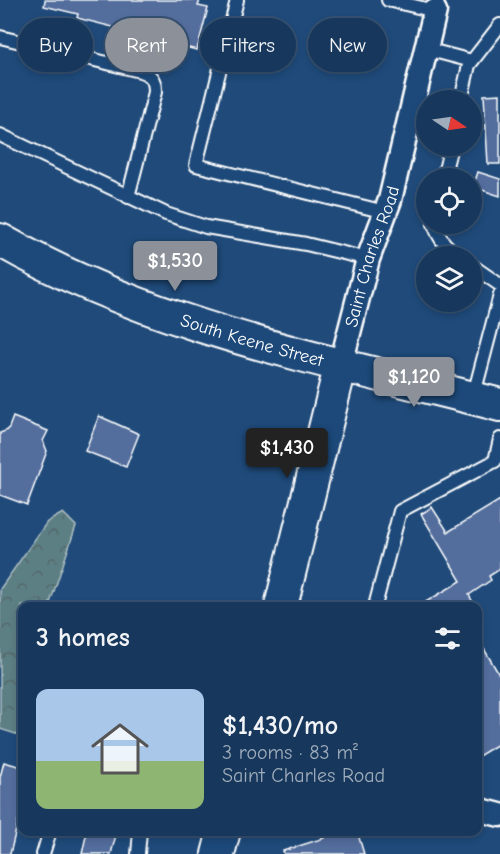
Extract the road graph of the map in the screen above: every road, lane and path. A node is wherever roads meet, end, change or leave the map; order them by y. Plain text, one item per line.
1 (237, 0) edge
2 (388, 0) edge
3 (437, 6) edge
4 (500, 25) edge
5 (0, 37) edge
6 (426, 49) junction
7 (472, 61) junction
8 (464, 90) edge
9 (0, 135) edge
10 (128, 197) junction
11 (385, 212) junction
12 (438, 234) edge
13 (0, 240) edge
14 (447, 246) edge
15 (368, 258) junction
16 (482, 272) edge
17 (500, 285) edge
18 (500, 295) edge
19 (341, 364) junction
20 (486, 401) edge
21 (500, 439) edge
22 (281, 602) edge
23 (376, 602) edge
24 (482, 810) edge
25 (500, 815) edge
26 (48, 836) edge
27 (140, 836) edge
28 (43, 854) edge
29 (138, 854) edge

1 - 11 lane
2 - 3 lane
3 - 6 street, Saint Charles Road
4 - 7 lane
5 - 10 lane
6 - 7 lane
6 - 11 street, Saint Charles Road
7 - 8 lane
9 - 10 lane
10 - 15 lane
11 - 15 street, Saint Charles Road
12 - 14 lane
13 - 19 street, South Keene Street
15 - 19 street, Saint Charles Road
16 - 17 lane
18 - 20 lane
19 - 20 street, South Keene Street
19 - 22 street, Saint Charles Road
21 - 23 lane
24 - 25 street
26 - 28 lane
27 - 29 lane

